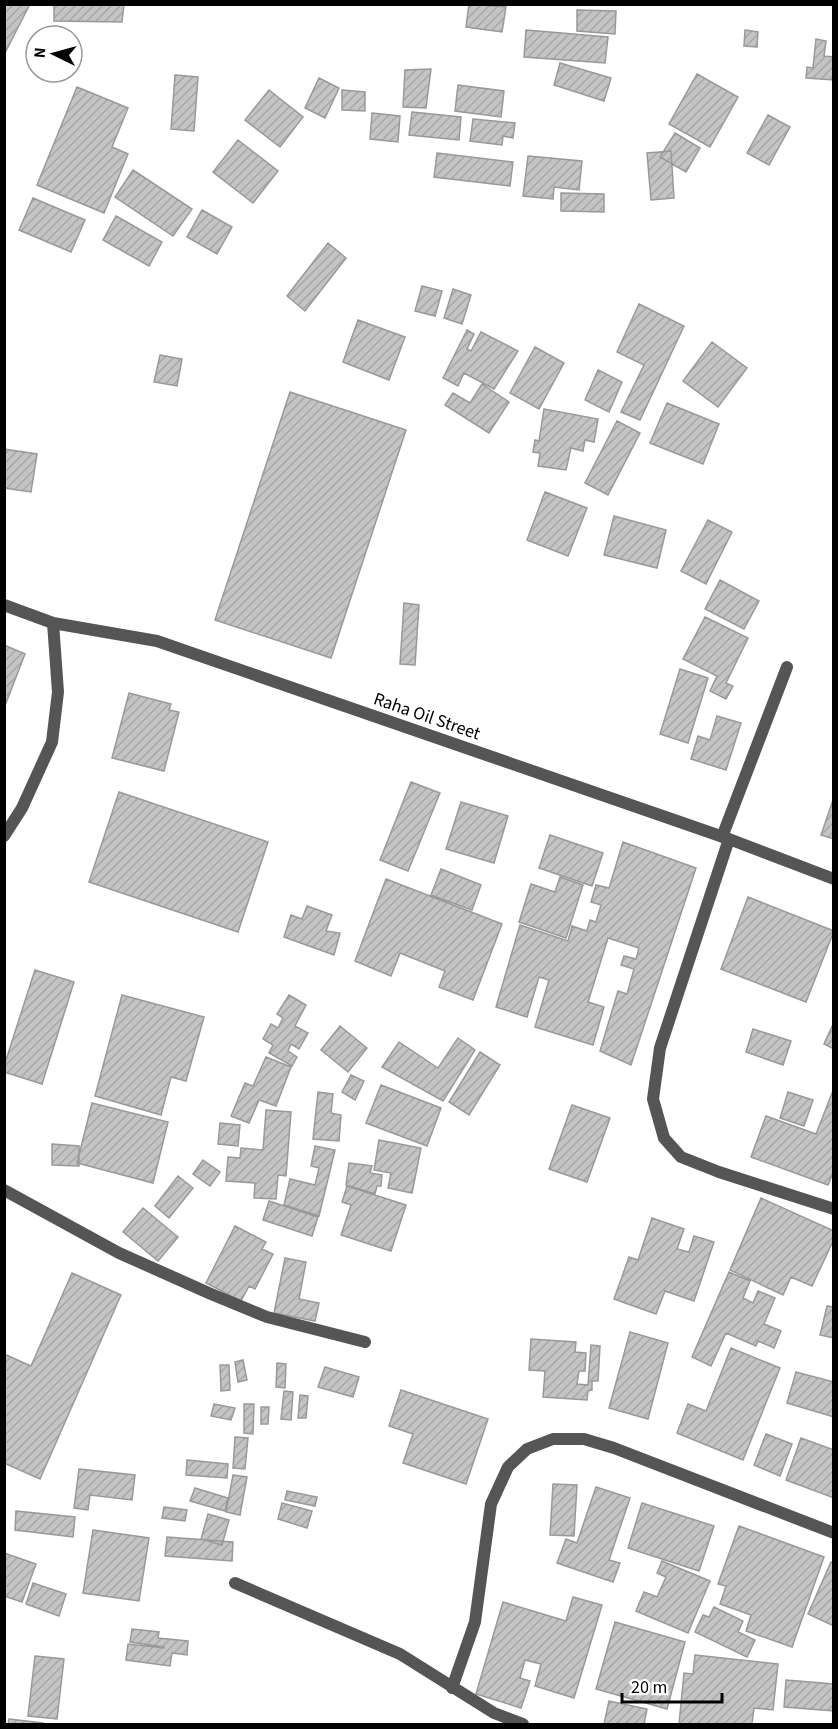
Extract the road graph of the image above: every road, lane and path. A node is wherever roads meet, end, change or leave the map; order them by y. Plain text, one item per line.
1 (4, 605) edge
2 (53, 623) junction
3 (787, 667) dead end
4 (4, 836) edge
5 (726, 838) junction
6 (834, 879) edge
7 (4, 1190) edge
8 (834, 1209) edge
9 (365, 1342) dead end
10 (834, 1533) edge
11 (236, 1583) dead end
12 (452, 1688) junction
13 (523, 1725) edge

1 - 2 street, Raha Oil Street
2 - 4 street
2 - 5 street, Raha Oil Street
3 - 5 street
5 - 6 street, Raha Oil Street
5 - 8 street
7 - 9 street
10 - 12 street
11 - 12 street
12 - 13 street

